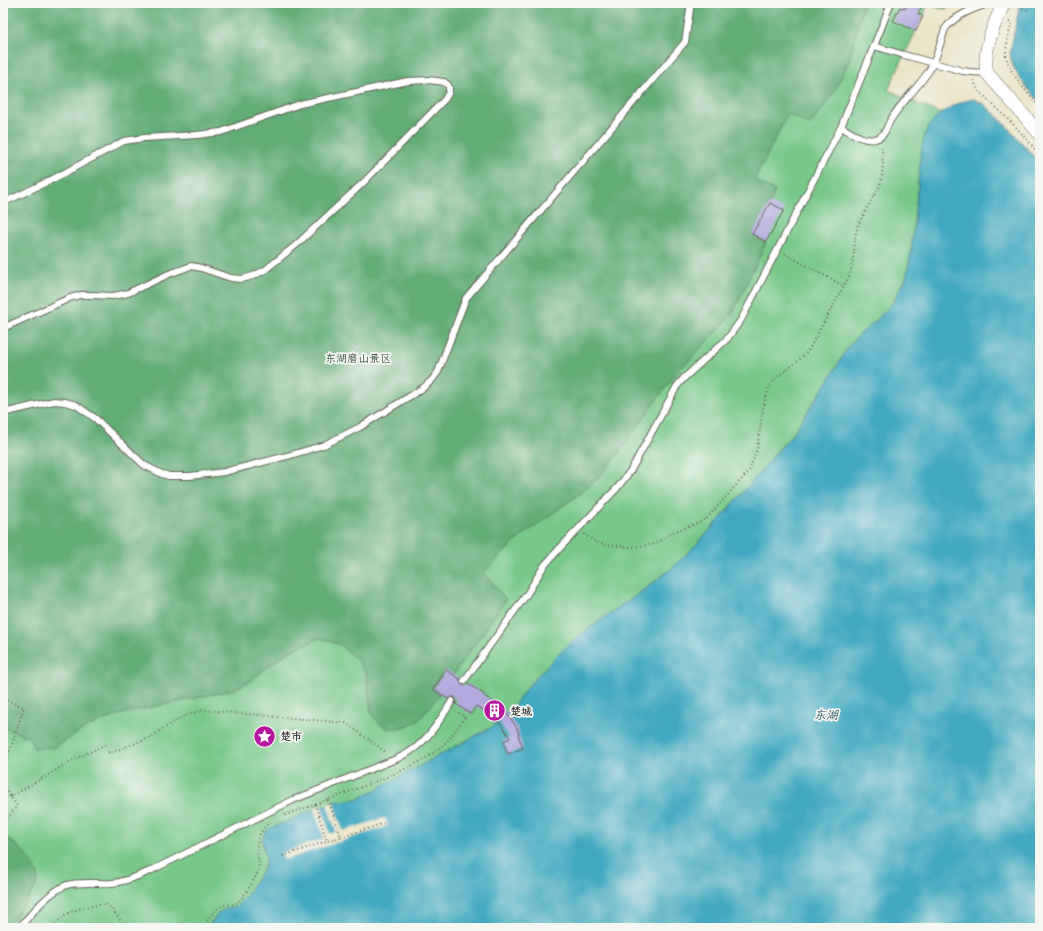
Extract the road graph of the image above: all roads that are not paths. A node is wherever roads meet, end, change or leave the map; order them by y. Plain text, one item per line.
1 (691, 3) edge
2 (891, 3) edge
3 (991, 3) edge
4 (1004, 3) edge
5 (874, 46) junction
6 (933, 63) junction
7 (987, 73) junction
8 (841, 127) junction
9 (1040, 134) edge
10 (3, 203) edge
11 (3, 328) edge
12 (3, 413) edge
13 (464, 682) dead end
14 (450, 704) road end
15 (19, 928) edge

1 - 12 lane
2 - 5 lane
3 - 6 lane
4 - 7 street
5 - 6 lane
5 - 8 lane
6 - 7 lane
6 - 8 lane
7 - 9 street
8 - 13 lane
10 - 11 lane
14 - 15 lane

